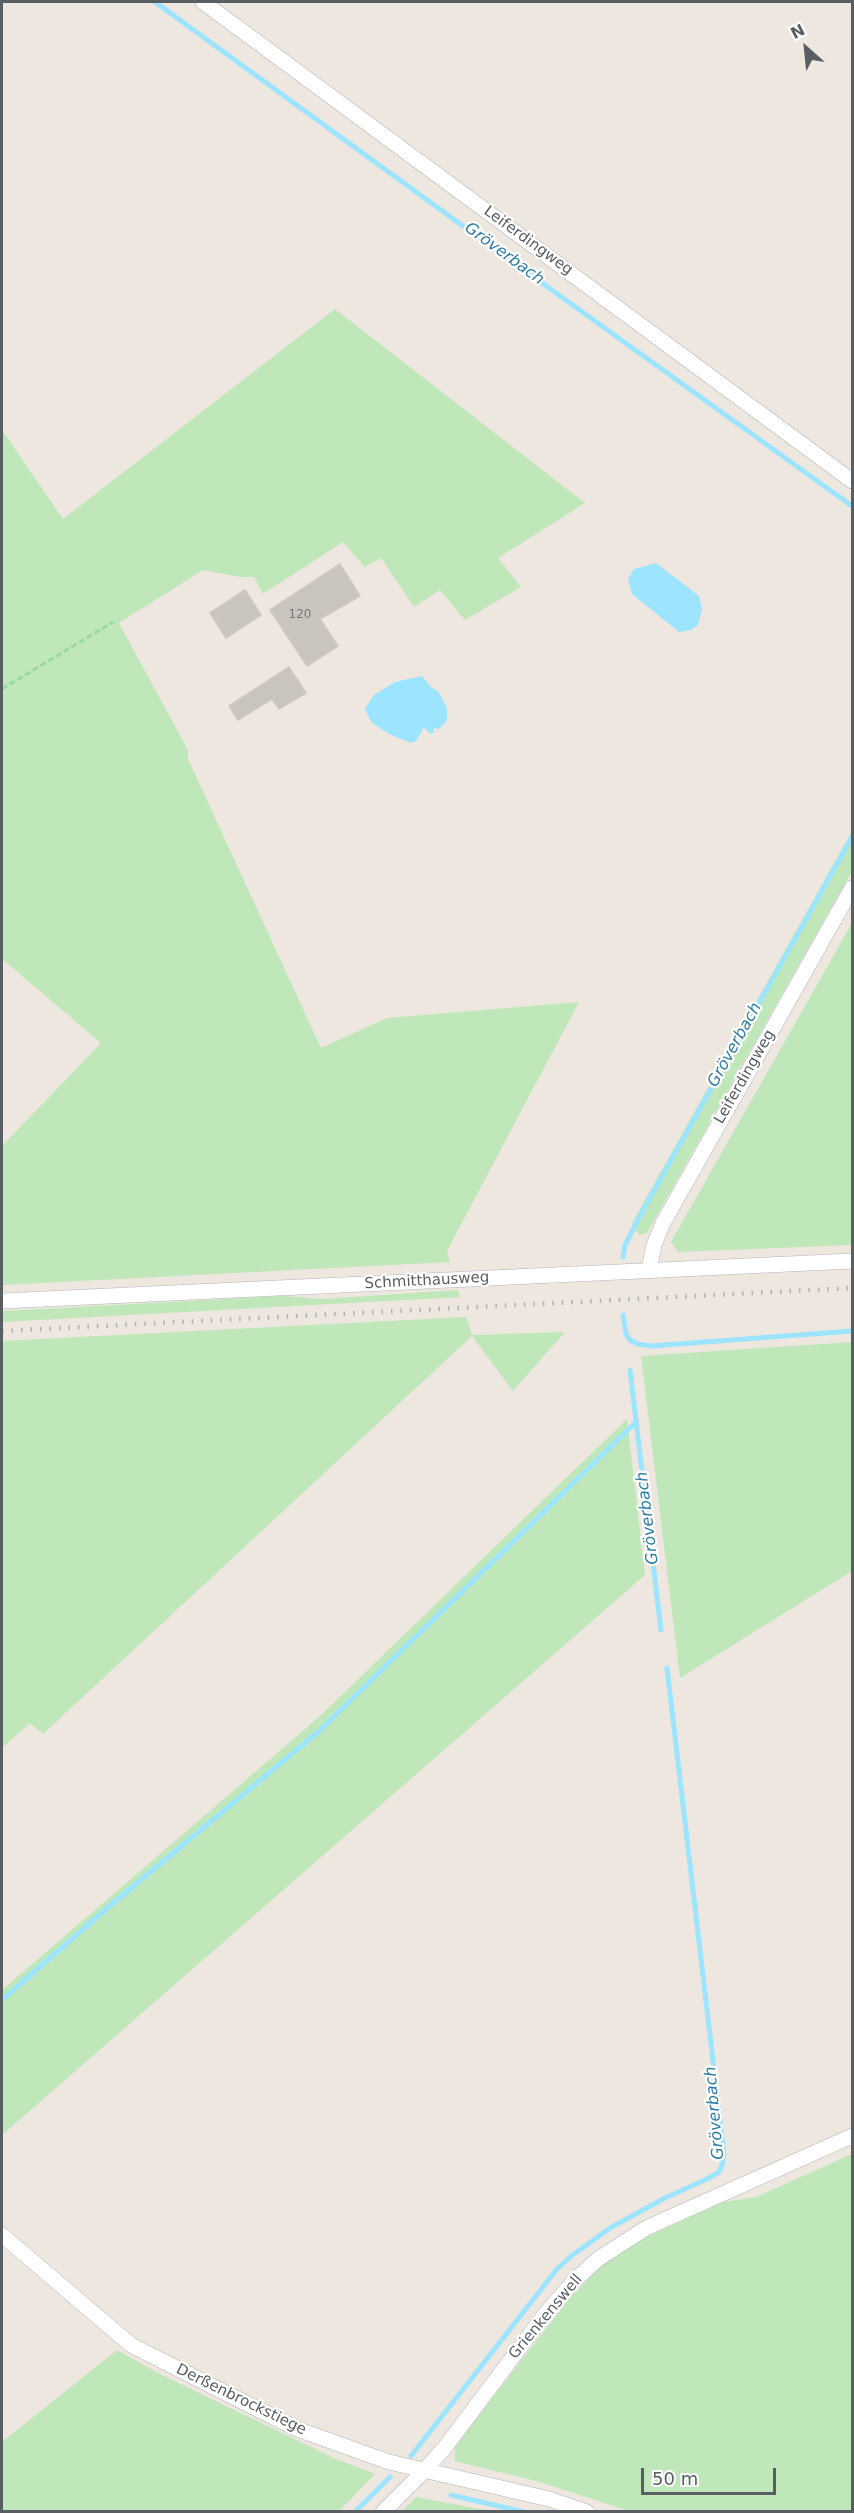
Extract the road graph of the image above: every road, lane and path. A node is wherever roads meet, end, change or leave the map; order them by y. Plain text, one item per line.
1 (202, 2) edge
2 (852, 481) edge
3 (113, 622) dead end
4 (2, 689) edge
5 (852, 888) edge
6 (852, 1261) edge
7 (649, 1270) junction
8 (2, 1301) edge
9 (852, 2136) edge
10 (2, 2235) edge
11 (424, 2471) junction
12 (383, 2511) edge
13 (587, 2511) edge

1 - 2 street, Leiferdingweg
3 - 4 path
5 - 7 street, Leiferdingweg
6 - 7 street, Schmitthausweg
7 - 8 street, Schmitthausweg
9 - 11 street, Grienkenswell
10 - 11 street, Derßenbrockstiege
11 - 12 street, Grienkenswell
11 - 13 street, Derßenbrockstiege

